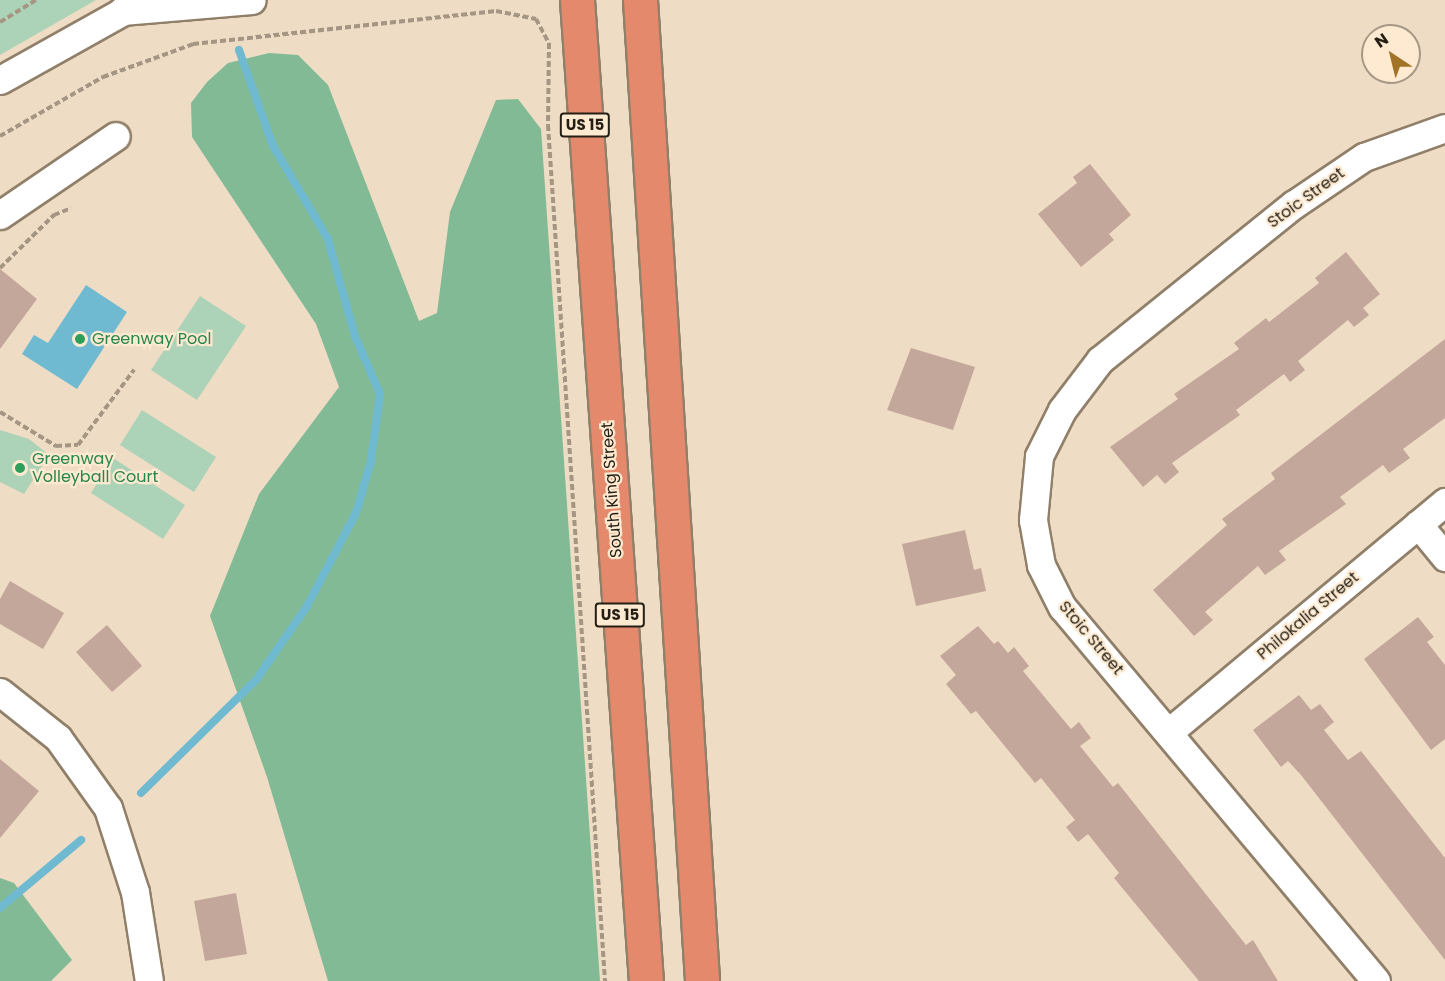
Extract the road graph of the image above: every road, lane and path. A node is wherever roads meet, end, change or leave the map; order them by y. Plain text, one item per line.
1 (36, 0) edge
2 (252, 0) edge
3 (577, 0) edge
4 (639, 0) edge
5 (132, 5) edge
6 (0, 22) edge
7 (0, 80) edge
8 (1445, 128) edge
9 (0, 136) edge
10 (116, 136) dead end
11 (71, 208) dead end
12 (0, 215) edge
13 (0, 268) edge
14 (134, 370) dead end
15 (0, 412) edge
16 (1445, 502) edge
17 (1418, 524) junction
18 (1445, 557) edge
19 (0, 692) edge
20 (1170, 731) junction
21 (149, 981) edge
22 (605, 981) edge
23 (646, 981) edge
24 (702, 981) edge
25 (1376, 981) edge

1 - 6 path
2 - 5 street
3 - 23 highway, South King Street / US 15
4 - 24 highway
5 - 7 street
8 - 20 street, Stoic Street
9 - 22 path
10 - 12 street
11 - 13 path
14 - 15 path
16 - 17 street, Philokalia Street
17 - 18 street
17 - 20 street, Philokalia Street
19 - 21 street
20 - 25 street, Stoic Street

